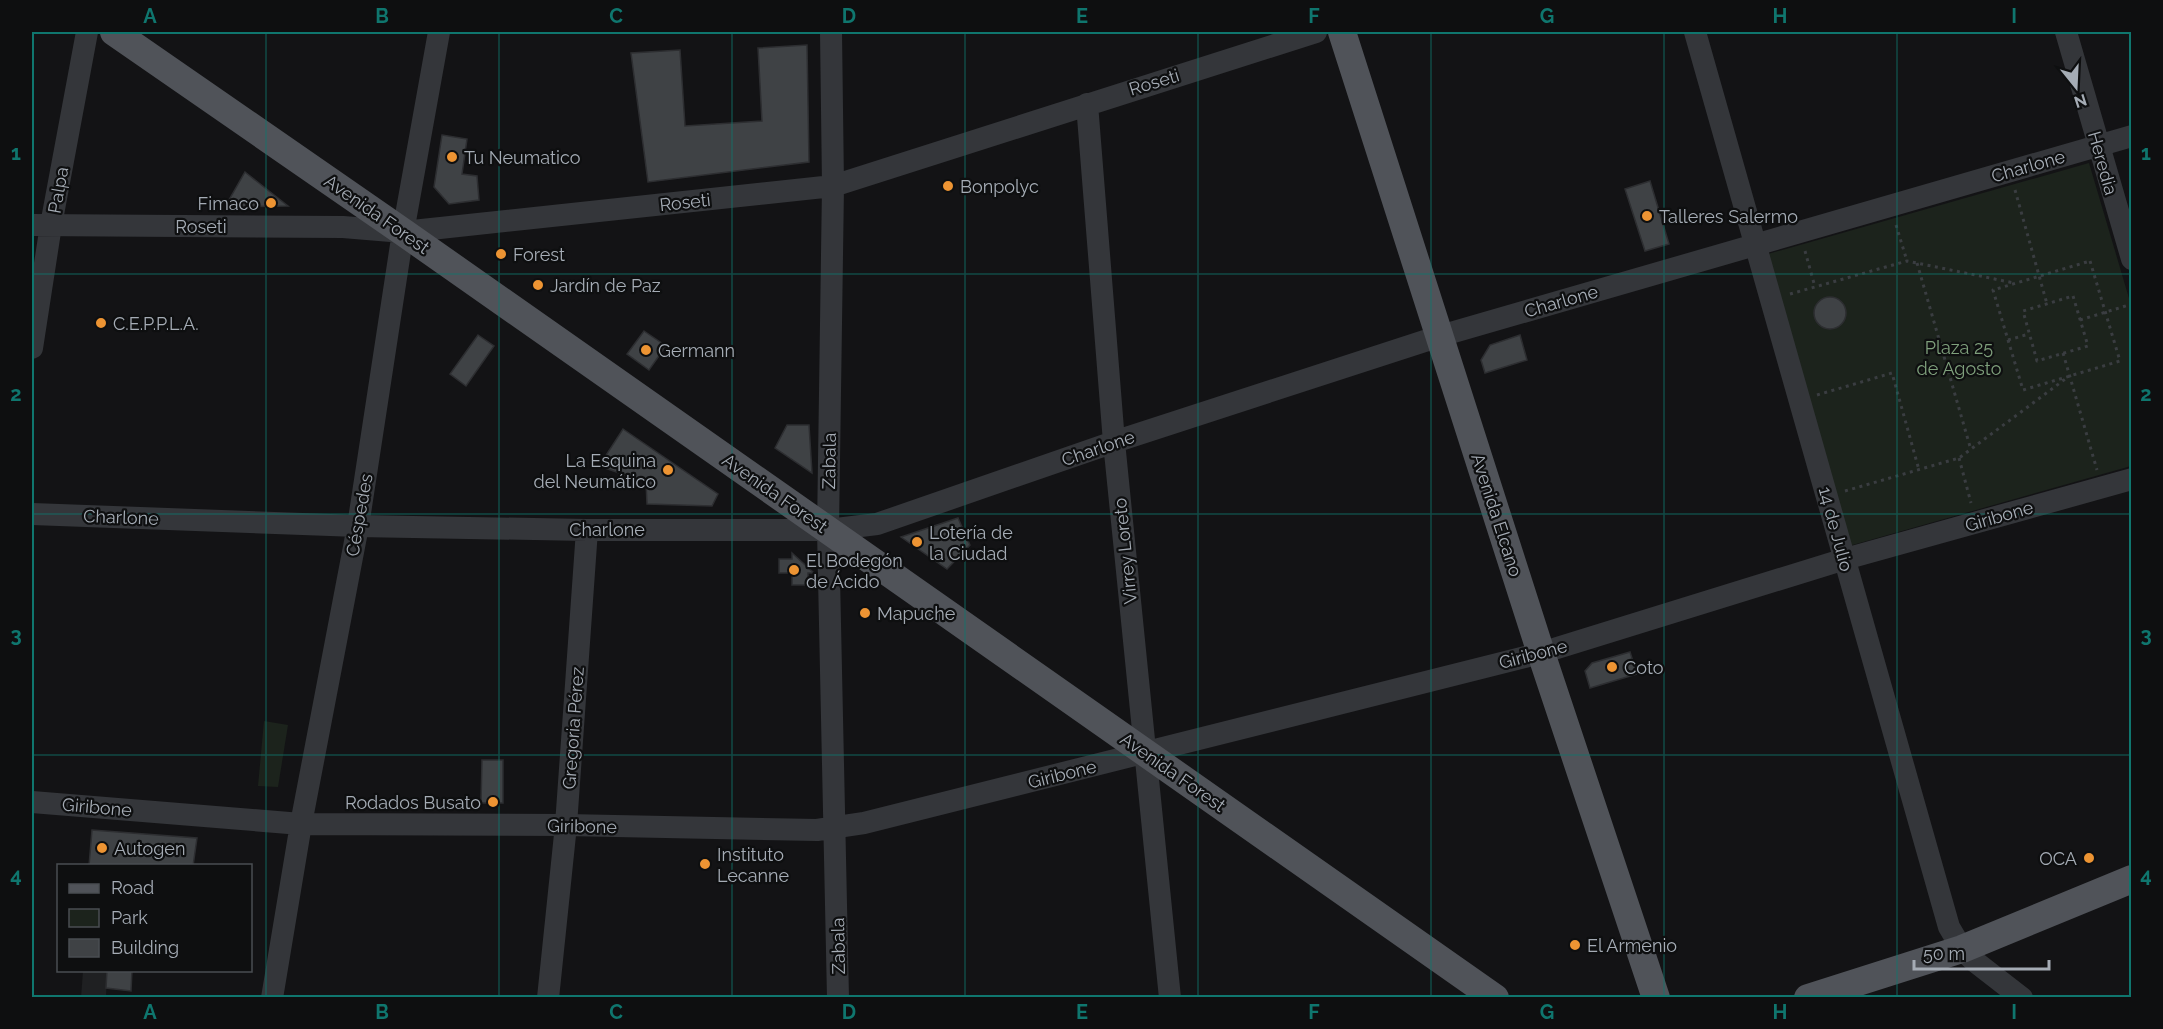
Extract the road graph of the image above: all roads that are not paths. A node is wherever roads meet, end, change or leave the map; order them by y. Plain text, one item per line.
1 (87, 32) edge
2 (114, 32) edge
3 (439, 32) edge
4 (831, 32) edge
5 (1316, 32) edge
6 (1342, 32) edge
7 (1695, 32) edge
8 (2066, 32) edge
9 (1087, 104) junction
10 (2132, 136) edge
11 (2098, 146) junction
12 (833, 186) junction
13 (41, 225) edge
14 (403, 232) junction
15 (1756, 245) junction
16 (2132, 259) edge
17 (1440, 336) junction
18 (32, 348) edge
19 (1114, 442) junction
20 (2132, 479) edge
21 (32, 514) edge
22 (358, 526) junction
23 (587, 530) junction
24 (828, 530) junction
25 (1845, 559) junction
26 (1541, 653) junction
27 (1146, 753) junction
28 (32, 802) edge
29 (301, 824) junction
30 (566, 825) junction
31 (836, 828) junction
32 (2132, 879) edge
33 (1962, 949) junction
34 (272, 998) edge
35 (548, 998) edge
36 (838, 998) edge
37 (1170, 998) edge
38 (1494, 998) edge
39 (1656, 998) edge
40 (1808, 998) edge
41 (2022, 998) edge

1 - 13 street, Palpa
2 - 14 main road, Avenida Forest
3 - 14 street, Céspedes
4 - 12 street, Zabala
5 - 9 street, Roseti
6 - 17 main road, Avenida Elcano
7 - 15 street, 14 de Julio
8 - 11 street, Heredia
9 - 12 street, Roseti
9 - 19 street, Virrey Loreto
10 - 11 street, Charlone
11 - 15 street, Charlone
11 - 16 street, Heredia
12 - 14 street, Roseti
12 - 24 street, Zabala
13 - 14 street, Roseti
13 - 18 street, Palpa
14 - 22 street, Céspedes
14 - 24 main road, Avenida Forest
15 - 17 street, Charlone
15 - 25 street, 14 de Julio
17 - 19 street, Charlone
17 - 26 main road, Avenida Elcano
19 - 24 street, Charlone
19 - 27 street, Virrey Loreto
20 - 25 street, Giribone
21 - 22 street, Charlone
22 - 23 street, Charlone
22 - 29 street, Céspedes
23 - 24 street, Charlone
23 - 30 street, Gregoria Pérez
24 - 27 main road, Avenida Forest
24 - 31 street, Zabala
25 - 26 street, Giribone
25 - 33 street, 14 de Julio
26 - 27 street, Giribone
26 - 39 main road, Avenida Elcano
27 - 31 street, Giribone
27 - 37 street, Virrey Loreto
27 - 38 main road, Avenida Forest
28 - 29 street, Giribone
29 - 30 street, Giribone
29 - 34 street, Céspedes
30 - 31 street, Giribone
30 - 35 street, Gregoria Pérez
31 - 36 street, Zabala
32 - 33 main road
33 - 40 main road
33 - 41 street, 14 de Julio

